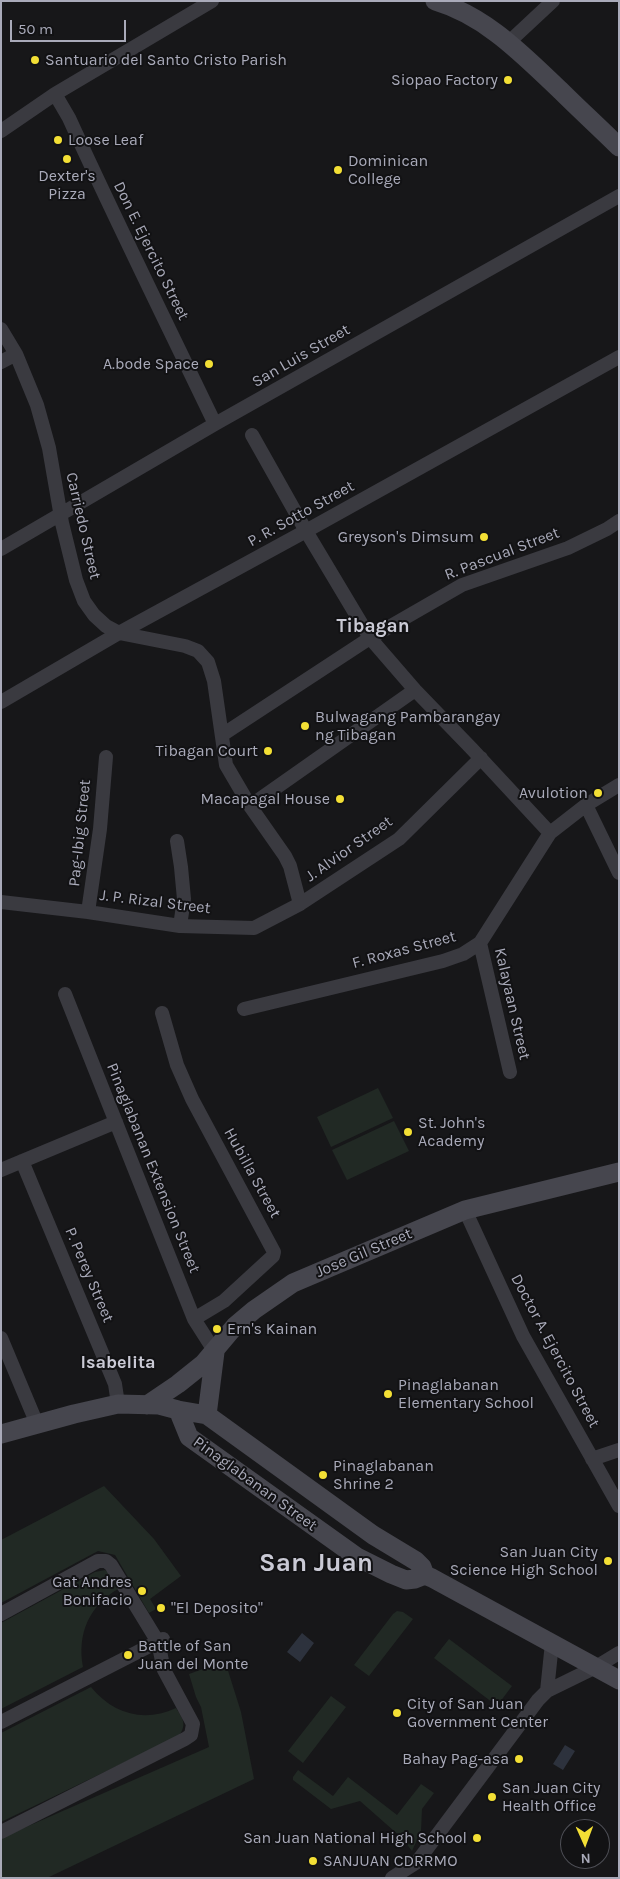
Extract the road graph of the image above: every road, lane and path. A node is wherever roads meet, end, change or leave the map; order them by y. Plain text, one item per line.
1 (212, 1) edge
2 (435, 1) edge
3 (553, 1) edge
4 (509, 42) junction
5 (55, 94) junction
6 (1, 131) edge
7 (619, 147) edge
8 (619, 196) edge
9 (1, 329) edge
10 (16, 354) junction
11 (619, 356) edge
12 (1, 362) edge
13 (215, 424) junction
14 (252, 435) dead end
15 (60, 516) junction
16 (619, 521) edge
17 (306, 531) junction
18 (1, 549) edge
19 (119, 634) junction
20 (370, 638) junction
21 (415, 690) junction
22 (1, 702) edge
23 (222, 735) junction
24 (106, 757) dead end
25 (481, 758) junction
26 (619, 785) edge
27 (586, 805) junction
28 (250, 806) junction
29 (550, 833) junction
30 (176, 841) dead end
31 (619, 872) edge
32 (1, 902) edge
33 (300, 904) junction
34 (88, 912) junction
35 (180, 926) junction
36 (480, 943) junction
37 (65, 994) dead end
38 (244, 1009) dead end
39 (162, 1013) dead end
40 (510, 1072) dead end
41 (116, 1122) junction
42 (22, 1161) junction
43 (1, 1170) edge
44 (619, 1172) edge
45 (465, 1210) junction
46 (194, 1319) junction
47 (1, 1338) edge
48 (215, 1352) junction
49 (118, 1404) junction
50 (147, 1405) junction
51 (178, 1410) junction
52 (207, 1415) junction
53 (37, 1424) junction
54 (1, 1434) edge
55 (619, 1450) edge
56 (592, 1459) junction
57 (617, 1499) edge
58 (425, 1575) junction
59 (1, 1614) edge
60 (160, 1640) junction
61 (552, 1644) junction
62 (619, 1653) edge
63 (596, 1667) junction
64 (619, 1680) edge
65 (547, 1691) junction
66 (1, 1722) edge
67 (1, 1832) edge
68 (392, 1878) edge

1 - 5 street
2 - 4 main road
3 - 4 street
4 - 7 main road
5 - 6 street
5 - 13 street, Don E. Ejercito Street
8 - 13 street, San Luis Street
9 - 10 street, Carriedo Street
10 - 12 street
10 - 15 street, Carriedo Street
11 - 17 street, P. R. Sotto Street
13 - 15 street, San Luis Street
14 - 17 street
15 - 18 street, San Luis Street
15 - 19 street, Carriedo Street
16 - 20 street, R. Pascual Street
17 - 19 street, P. R. Sotto Street
17 - 20 street
19 - 22 street, P. R. Sotto Street
19 - 23 street, Carriedo Street
20 - 21 street
20 - 23 street, R. Pascual Street
21 - 25 street
21 - 28 street
23 - 28 street, Carriedo Street
24 - 34 street, Pag-Ibig Street
25 - 29 street
25 - 33 street, J. Alvior Street
26 - 27 street, F. Roxas Street
27 - 29 street, F. Roxas Street
27 - 31 street
28 - 33 street, Carriedo Street
29 - 36 street, F. Roxas Street
30 - 35 street
32 - 34 street, J. P. Rizal Street
33 - 35 street, J. P. Rizal Street
34 - 35 street, J. P. Rizal Street
36 - 38 street, F. Roxas Street
36 - 40 street, Kalayaan Street
37 - 41 street, Pinaglabanan Extension Street
39 - 46 street, Hubilla Street
41 - 42 street
41 - 46 street, Pinaglabanan Extension Street
42 - 43 street
42 - 49 street, P. Perey Street
44 - 45 main road, Jose Gil Street
45 - 48 main road, Jose Gil Street
45 - 56 street, Doctor A. Ejercito Street
46 - 48 street, Pinaglabanan Extension Street
47 - 53 street
48 - 50 main road, Jose Gil Street
48 - 52 main road
49 - 50 main road, Pinaglabanan Street
49 - 53 main road, Pinaglabanan Street
50 - 51 main road, Pinaglabanan Street
51 - 52 main road, Pinaglabanan Street
51 - 58 main road, Pinaglabanan Street
52 - 58 main road, Pinaglabanan Street
53 - 54 main road, Pinaglabanan Street
55 - 56 street
56 - 57 street, Doctor A. Ejercito Street
58 - 61 main road, Pinaglabanan Street
59 - 60 street
60 - 66 street
60 - 67 street
61 - 63 main road, Pinaglabanan Street
61 - 65 street
62 - 63 street
63 - 64 main road, Pinaglabanan Street
63 - 65 street
65 - 68 street

